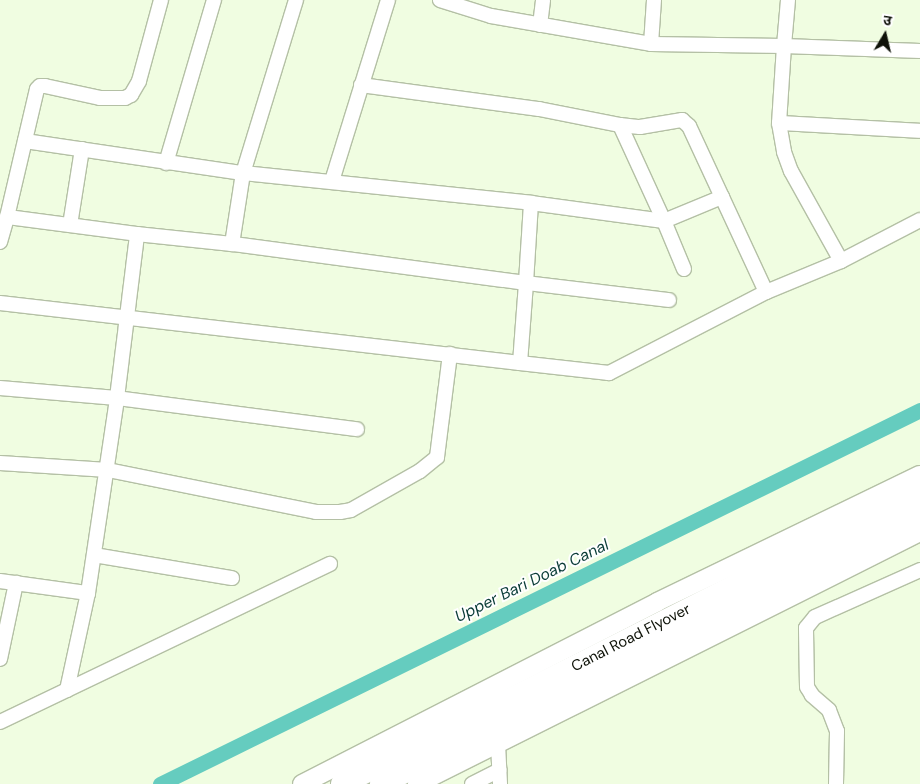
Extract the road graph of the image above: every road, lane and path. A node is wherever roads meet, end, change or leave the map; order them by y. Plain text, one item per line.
1 (160, 0) edge
2 (214, 0) edge
3 (296, 0) edge
4 (388, 0) edge
5 (440, 0) edge
6 (543, 0) edge
7 (654, 0) edge
8 (788, 0) edge
9 (540, 25) junction
10 (651, 44) junction
11 (784, 46) junction
12 (920, 51) edge
13 (361, 85) junction
14 (779, 123) junction
15 (620, 125) junction
16 (920, 131) edge
17 (25, 141) junction
18 (82, 149) junction
19 (166, 163) junction
20 (243, 173) junction
21 (332, 181) junction
22 (722, 197) junction
23 (531, 203) junction
24 (6, 209) edge
25 (920, 220) edge
26 (664, 221) junction
27 (70, 225) junction
28 (137, 234) junction
29 (0, 242) edge
30 (232, 244) junction
31 (841, 261) junction
32 (684, 269) dead end
33 (526, 283) junction
34 (766, 292) junction
35 (669, 300) dead end
36 (0, 303) edge
37 (127, 318) junction
38 (450, 354) junction
39 (520, 363) junction
40 (0, 388) edge
41 (117, 398) junction
42 (357, 429) dead end
43 (0, 463) edge
44 (108, 470) junction
45 (920, 475) edge
46 (920, 492) edge
47 (920, 512) edge
48 (920, 532) edge
49 (94, 555) junction
50 (330, 564) dead end
51 (920, 570) edge
52 (232, 578) dead end
53 (0, 581) edge
54 (16, 583) junction
55 (88, 593) junction
56 (0, 659) edge
57 (66, 690) junction
58 (0, 722) edge
59 (498, 744) junction
60 (500, 777) edge
61 (302, 784) edge
62 (342, 784) edge
63 (381, 784) edge
64 (417, 784) edge
65 (472, 784) edge
66 (836, 784) edge

1 - 17 street
2 - 19 street
3 - 20 street
4 - 13 street
5 - 9 street
6 - 9 street
7 - 10 street
8 - 11 street
9 - 10 street
10 - 11 street
11 - 12 street
11 - 14 street
13 - 15 street
13 - 21 street
14 - 16 street
14 - 31 street
15 - 22 street
15 - 26 street
17 - 18 street
17 - 24 street
18 - 19 street
18 - 27 street
19 - 20 street
20 - 21 street
20 - 30 street
21 - 23 street
22 - 26 street
22 - 34 street
23 - 26 street
23 - 33 street
24 - 27 street
24 - 29 street
25 - 31 street
26 - 32 street
27 - 28 street
28 - 30 street
28 - 37 street
30 - 33 street
31 - 34 street
33 - 35 street
33 - 39 street
34 - 39 street
36 - 37 street
37 - 38 street
37 - 41 street
38 - 39 street
38 - 44 street
40 - 41 street
41 - 42 street
41 - 44 street
43 - 44 street
44 - 49 street
45 - 61 street
46 - 62 main road, Canal Road Flyover
47 - 63 main road, Canal Road Flyover
48 - 59 street
49 - 52 street
49 - 55 street
50 - 57 street
51 - 66 street
53 - 54 street
54 - 55 street
54 - 56 street
55 - 57 street
57 - 58 street
59 - 60 street
59 - 64 street
60 - 65 street

